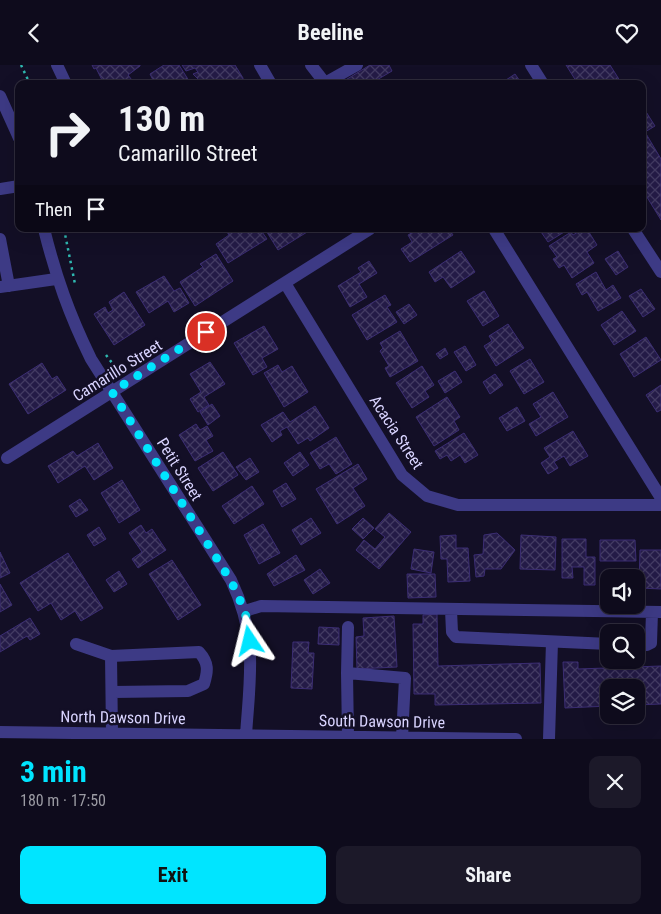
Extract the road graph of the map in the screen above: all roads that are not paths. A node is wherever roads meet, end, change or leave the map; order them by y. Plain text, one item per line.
1 (57, 65) edge
2 (260, 65) edge
3 (311, 65) edge
4 (357, 65) edge
5 (531, 65) edge
6 (64, 80) edge
7 (268, 80) edge
8 (323, 80) edge
9 (330, 80) edge
10 (540, 80) edge
11 (0, 96) edge
12 (15, 129) edge
13 (15, 187) edge
14 (0, 189) edge
15 (45, 232) edge
16 (365, 232) edge
17 (496, 232) edge
18 (635, 232) edge
19 (0, 239) edge
20 (2, 261) edge
21 (661, 272) edge
22 (56, 279) junction
23 (285, 283) junction
24 (4, 286) edge
25 (112, 392) junction
26 (7, 458) dead end
27 (661, 498) edge
28 (661, 505) edge
29 (451, 610) junction
30 (245, 611) junction
31 (657, 612) edge
32 (348, 627) dead end
33 (552, 641) junction
34 (76, 643) dead end
35 (600, 644) edge
36 (645, 645) edge
37 (111, 656) junction
38 (347, 673) junction
39 (113, 692) junction
40 (0, 732) edge
41 (112, 733) junction
42 (246, 735) junction
43 (66, 736) edge
44 (348, 737) junction
45 (402, 737) junction
46 (516, 739) edge
47 (549, 739) edge

1 - 6 street
2 - 7 street
3 - 8 street
4 - 9 street
5 - 10 street
11 - 12 street
13 - 14 street
15 - 22 street, Petit Street
16 - 23 street, Camarillo Street
17 - 27 street
18 - 21 street
19 - 20 street
20 - 24 street
22 - 24 street
22 - 25 street, Petit Street
23 - 25 street, Camarillo Street
23 - 28 street, Acacia Street
25 - 26 street, Camarillo Street
25 - 30 street, Petit Street
29 - 30 street
29 - 31 street
29 - 33 street
30 - 42 street, Petit Street
31 - 36 street
32 - 38 street
33 - 35 street
33 - 47 street
34 - 37 street
37 - 39 street
37 - 39 street
38 - 44 street
38 - 45 street
39 - 41 street
40 - 43 street, North Dawson Drive
41 - 42 street, North Dawson Drive
41 - 43 street, North Dawson Drive
42 - 44 street, South Dawson Drive
44 - 45 street, South Dawson Drive
45 - 46 street, South Dawson Drive

